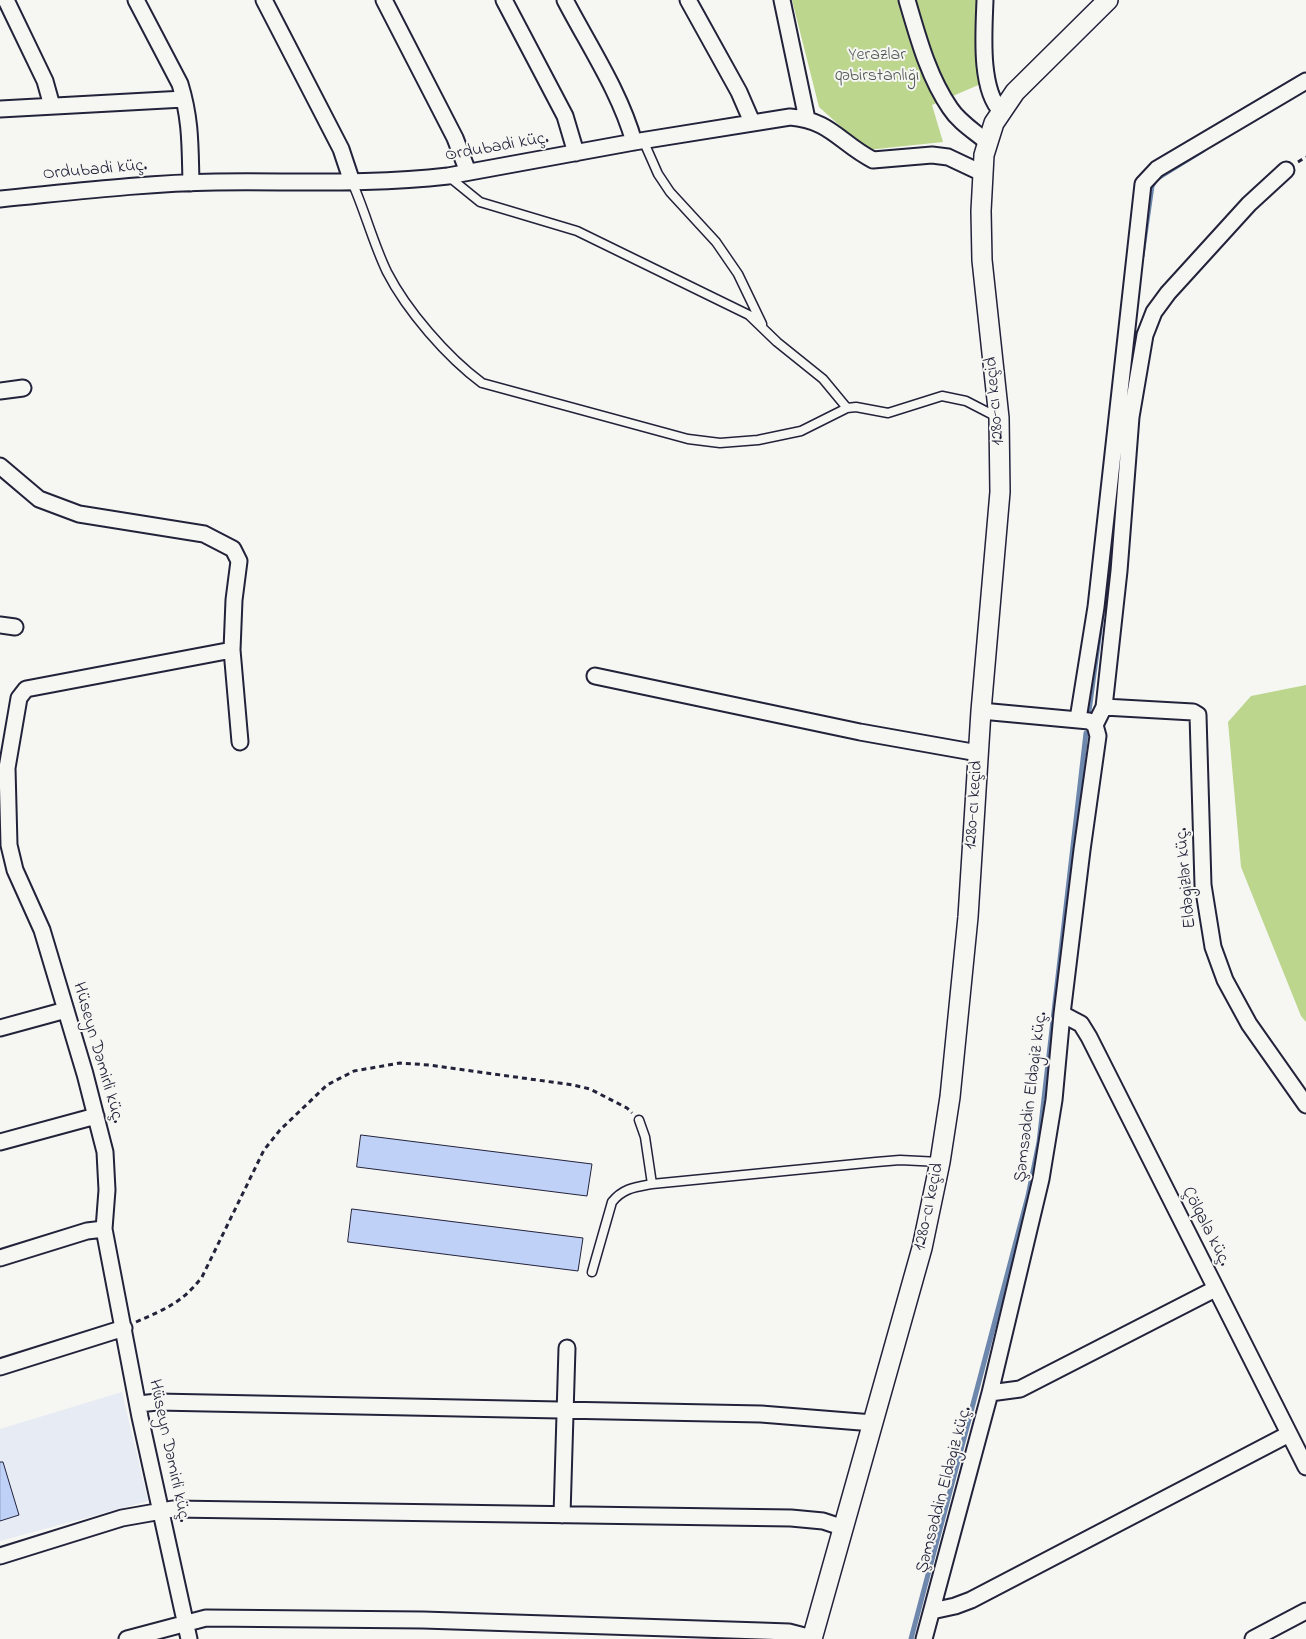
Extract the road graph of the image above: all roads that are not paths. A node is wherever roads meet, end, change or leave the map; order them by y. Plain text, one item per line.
1 (6, 0) edge
2 (136, 0) edge
3 (264, 0) edge
4 (384, 0) edge
5 (504, 0) edge
6 (565, 0) edge
7 (688, 0) edge
8 (782, 0) edge
9 (907, 0) edge
10 (985, 0) edge
11 (1108, 0) edge
12 (1306, 81) edge
13 (184, 98) junction
14 (52, 106) junction
15 (0, 109) edge
16 (1001, 111) junction
17 (807, 118) junction
18 (752, 122) junction
19 (638, 141) junction
20 (987, 142) junction
21 (576, 153) junction
22 (1286, 170) dead end
23 (468, 172) junction
24 (982, 173) junction
25 (448, 176) junction
26 (352, 182) junction
27 (191, 183) junction
28 (0, 199) edge
29 (764, 328) junction
30 (23, 388) dead end
31 (0, 391) edge
32 (847, 408) junction
33 (999, 418) junction
34 (0, 466) edge
35 (232, 650) junction
36 (595, 676) dead end
37 (1104, 707) junction
38 (981, 711) junction
39 (1078, 719) junction
40 (1096, 725) junction
41 (240, 742) dead end
42 (978, 754) junction
43 (5, 849) edge
44 (66, 1010) junction
45 (1062, 1014) junction
46 (0, 1028) edge
47 (1306, 1105) edge
48 (96, 1116) junction
49 (639, 1120) road end
50 (0, 1142) edge
51 (940, 1162) junction
52 (652, 1184) junction
53 (104, 1229) junction
54 (0, 1258) edge
55 (592, 1272) dead end
56 (1216, 1290) junction
57 (124, 1328) junction
58 (567, 1348) dead end
59 (0, 1367) edge
60 (990, 1393) junction
61 (138, 1404) junction
62 (566, 1410) junction
63 (873, 1423) junction
64 (1289, 1434) junction
65 (1306, 1467) edge
66 (160, 1510) junction
67 (562, 1515) junction
68 (844, 1528) junction
69 (0, 1556) edge
70 (932, 1611) junction
71 (1306, 1611) edge
72 (186, 1623) junction
73 (812, 1638) edge
74 (127, 1639) edge
75 (189, 1639) edge
76 (924, 1639) edge
77 (1253, 1639) edge

1 - 14 street
2 - 13 street
3 - 26 street
4 - 23 street
5 - 21 street
6 - 19 street
7 - 18 street
8 - 17 street
9 - 20 street
10 - 16 street
11 - 16 street, 1280-cı keçid
12 - 39 street
13 - 14 street
13 - 27 street
14 - 15 street
16 - 20 street, 1280-cı keçid
17 - 18 street, Ordubadi küç.
17 - 24 street, Ordubadi küç.
18 - 19 street, Ordubadi küç.
19 - 21 street, Ordubadi küç.
19 - 29 lane
20 - 24 street, 1280-cı keçid
21 - 23 street, Ordubadi küç.
22 - 37 street
23 - 25 street, Ordubadi küç.
24 - 33 street, 1280-cı keçid
25 - 26 street, Ordubadi küç.
25 - 29 lane
26 - 27 street, Ordubadi küç.
26 - 32 lane
27 - 28 street, Ordubadi küç.
29 - 32 lane
30 - 31 street
32 - 33 lane
33 - 38 street, 1280-cı keçid
34 - 35 street
35 - 41 street
35 - 43 street, Hüseyn Dəmirli küç.
36 - 42 street
37 - 40 street
37 - 47 street, Eldəgizlər küç.
38 - 39 street
38 - 42 street, 1280-cı keçid
39 - 40 street
40 - 45 street, Şəmsəddin Eldəgiz küç.
42 - 51 street, 1280-cı keçid
43 - 44 street, Hüseyn Dəmirli küç.
44 - 46 street
44 - 48 street, Hüseyn Dəmirli küç.
45 - 56 street, Çölqala küç.
45 - 60 street, Şəmsəddin Eldəgiz küç.
48 - 50 street
48 - 53 street, Hüseyn Dəmirli küç.
49 - 52 lane
51 - 52 lane
51 - 63 street, 1280-cı keçid
52 - 55 lane
53 - 54 street
53 - 57 street, Hüseyn Dəmirli küç.
56 - 60 street
56 - 64 street, Çölqala küç.
57 - 59 street
57 - 61 street, Hüseyn Dəmirli küç.
58 - 62 street
60 - 70 street, Şəmsəddin Eldəgiz küç.
61 - 62 street
61 - 66 street, Hüseyn Dəmirli küç.
62 - 63 street
62 - 67 street
63 - 68 street, 1280-cı keçid
64 - 65 street, Çölqala küç.
64 - 70 street
66 - 67 street
66 - 69 street
66 - 72 street, Hüseyn Dəmirli küç.
67 - 68 street
68 - 73 street, 1280-cı keçid
70 - 76 street, Şəmsəddin Eldəgiz küç.
71 - 77 street
72 - 73 street
72 - 74 street
72 - 75 street, Hüseyn Dəmirli küç.

